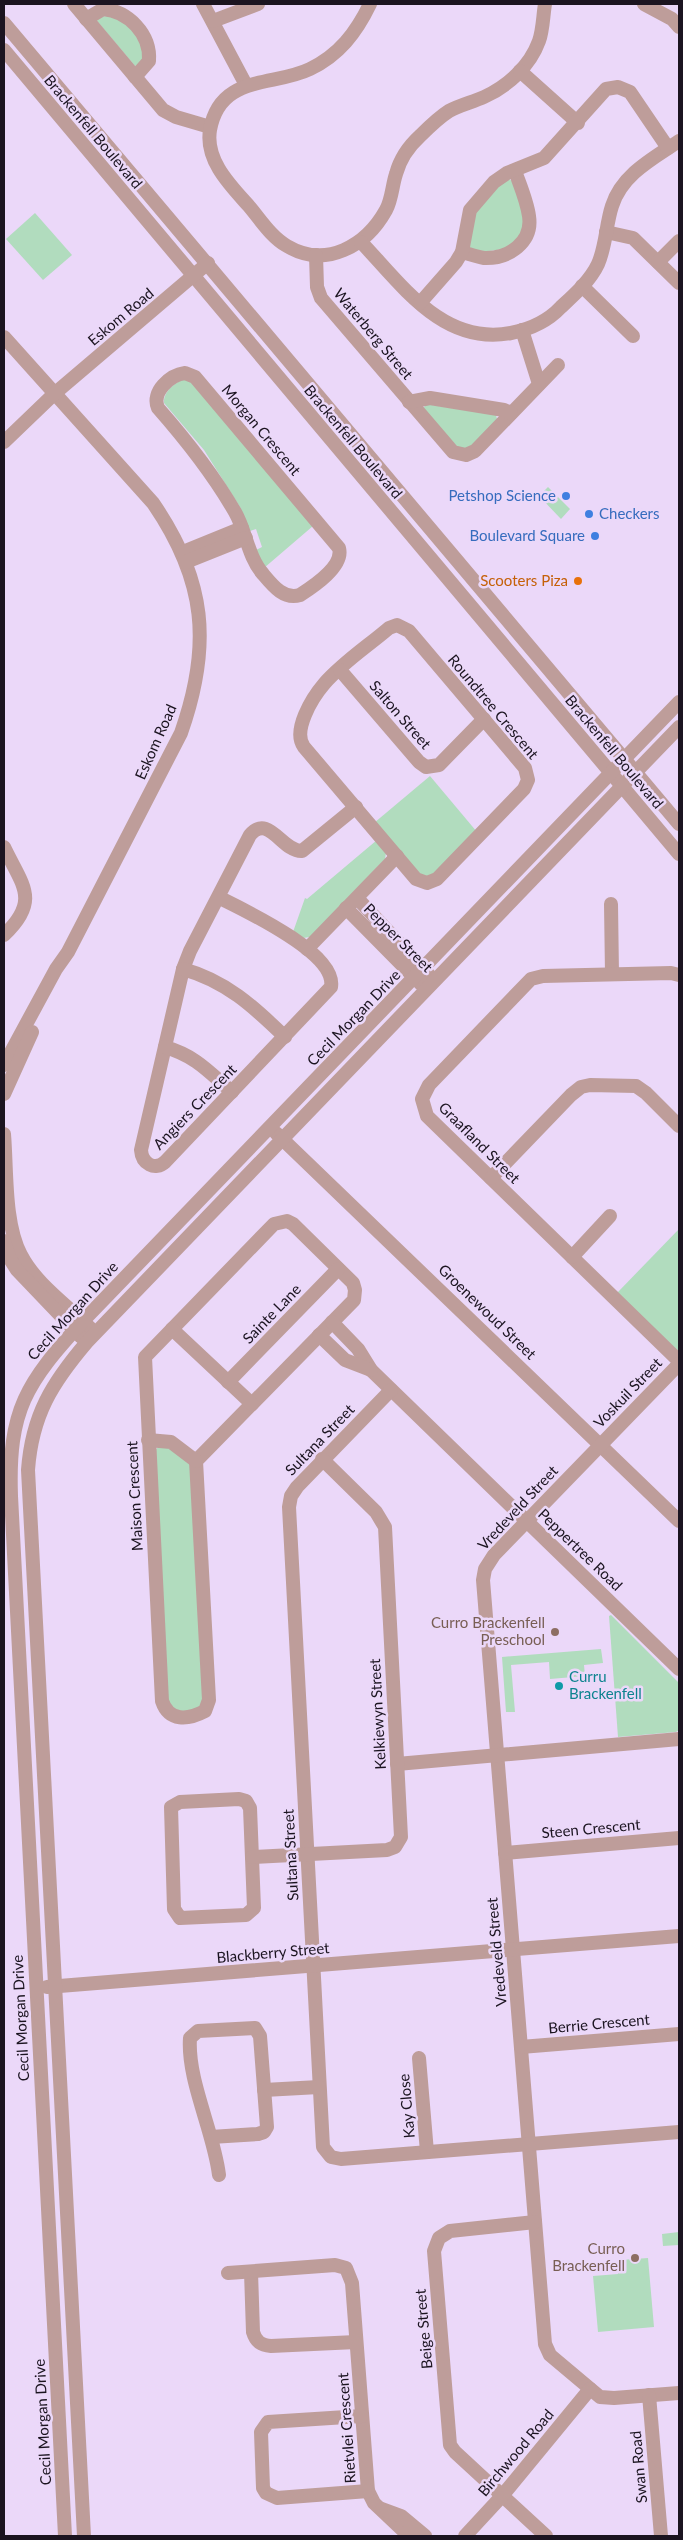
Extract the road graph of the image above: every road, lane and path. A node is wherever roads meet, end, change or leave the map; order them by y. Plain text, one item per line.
1 (74, 4) edge
2 (203, 4) edge
3 (258, 4) edge
4 (370, 4) edge
5 (544, 4) edge
6 (644, 4) edge
7 (86, 19) junction
8 (213, 21) junction
9 (4, 23) edge
10 (679, 27) edge
11 (4, 50) edge
12 (520, 71) junction
13 (135, 77) junction
14 (246, 85) junction
15 (578, 123) junction
16 (210, 127) junction
17 (674, 145) edge
18 (515, 171) junction
19 (606, 232) junction
20 (679, 241) edge
21 (361, 242) junction
22 (462, 252) junction
23 (316, 255) junction
24 (658, 262) junction
25 (208, 264) junction
26 (193, 277) junction
27 (679, 283) edge
28 (582, 286) junction
29 (420, 303) junction
30 (522, 330) junction
31 (633, 336) dead end
32 (4, 337) edge
33 (558, 365) dead end
34 (539, 384) junction
35 (54, 394) junction
36 (409, 402) junction
37 (511, 413) junction
38 (4, 442) edge
39 (244, 533) junction
40 (185, 557) junction
41 (340, 670) junction
42 (679, 702) edge
43 (484, 719) junction
44 (679, 727) edge
45 (625, 759) junction
46 (635, 772) junction
47 (612, 774) junction
48 (622, 787) junction
49 (356, 808) junction
50 (679, 824) edge
51 (4, 847) edge
52 (679, 854) edge
53 (397, 856) junction
54 (218, 897) junction
55 (356, 898) junction
56 (611, 904) dead end
57 (346, 908) junction
58 (391, 933) junction
59 (4, 935) edge
60 (382, 944) junction
61 (307, 949) junction
62 (68, 952) junction
63 (183, 969) junction
64 (419, 974) junction
65 (612, 974) junction
66 (679, 975) edge
67 (431, 985) junction
68 (285, 1037) junction
69 (165, 1047) junction
70 (4, 1065) edge
71 (232, 1092) junction
72 (4, 1094) edge
73 (679, 1126) edge
74 (270, 1128) junction
75 (283, 1140) junction
76 (4, 1142) edge
77 (5, 1163) edge
78 (491, 1178) junction
79 (610, 1216) dead end
80 (4, 1241) edge
81 (572, 1257) junction
82 (338, 1269) junction
83 (332, 1322) junction
84 (79, 1326) junction
85 (172, 1329) junction
86 (319, 1335) junction
87 (91, 1338) junction
88 (679, 1362) edge
89 (371, 1370) junction
90 (228, 1382) junction
91 (391, 1390) junction
92 (252, 1404) junction
93 (148, 1440) junction
94 (600, 1445) junction
95 (322, 1460) junction
96 (196, 1461) junction
97 (527, 1521) junction
98 (679, 1521) edge
99 (679, 1669) edge
100 (679, 1739) edge
101 (497, 1755) junction
102 (397, 1764) junction
103 (679, 1838) edge
104 (505, 1853) junction
105 (307, 1855) junction
106 (252, 1858) junction
107 (679, 1936) edge
108 (513, 1950) junction
109 (313, 1966) junction
110 (55, 1986) junction
111 (36, 1990) junction
112 (679, 2034) edge
113 (521, 2047) junction
114 (419, 2058) dead end
115 (319, 2087) junction
116 (264, 2090) junction
117 (679, 2132) edge
118 (211, 2137) junction
119 (528, 2144) junction
120 (427, 2152) junction
121 (219, 2174) dead end
122 (535, 2222) junction
123 (250, 2272) junction
124 (228, 2273) dead end
125 (356, 2342) junction
126 (590, 2389) junction
127 (679, 2393) edge
128 (649, 2395) junction
129 (362, 2416) junction
130 (368, 2490) junction
131 (502, 2496) junction
132 (379, 2508) junction
133 (65, 2536) edge
134 (84, 2536) edge
135 (409, 2536) edge
136 (425, 2536) edge
137 (465, 2536) edge
138 (546, 2536) edge
139 (661, 2536) edge

1 - 7 street
2 - 8 street
3 - 8 street
4 - 14 street
5 - 12 street
6 - 10 street
7 - 13 street
7 - 13 street
8 - 14 street
9 - 25 street, Brackenfell Boulevard
11 - 26 street, Brackenfell Boulevard
12 - 15 street
12 - 21 street
13 - 16 street
14 - 16 street
15 - 17 street
15 - 18 street
16 - 23 street
17 - 19 street
18 - 22 street
18 - 22 street
19 - 24 street
19 - 28 street
20 - 24 street
21 - 23 street
21 - 29 street
22 - 29 street
23 - 36 street, Waterberg Street
24 - 27 street
25 - 26 street, Eskom Road
25 - 45 street, Brackenfell Boulevard
26 - 35 street, Eskom Road
26 - 47 street, Brackenfell Boulevard
28 - 30 street
28 - 31 street
29 - 30 street
30 - 34 street
32 - 35 street, Eskom Road
33 - 34 street, Waterberg Street
34 - 37 street, Waterberg Street
35 - 38 street
35 - 40 street, Eskom Road
36 - 37 street, Waterberg Street
36 - 37 street, Waterberg Street
39 - 39 street, Morgan Crescent
39 - 40 street
40 - 62 street, Eskom Road
41 - 43 street, Roundtree Crescent
41 - 43 street, Salton Street
41 - 49 street, Roundtree Crescent
42 - 45 street, Cecil Morgan Drive
43 - 53 street, Roundtree Crescent
44 - 46 street, Cecil Morgan Drive
45 - 46 street, Brackenfell Boulevard
45 - 47 street, Cecil Morgan Drive
46 - 48 street, Cecil Morgan Drive
46 - 50 street, Brackenfell Boulevard
47 - 48 street, Brackenfell Boulevard
47 - 64 street, Cecil Morgan Drive
48 - 52 street, Brackenfell Boulevard
48 - 67 street, Cecil Morgan Drive
49 - 53 street, Roundtree Crescent
49 - 54 street, Angiers Crescent
51 - 59 street
53 - 55 street, Pepper Street
54 - 61 street, Angiers Crescent
54 - 63 street, Angiers Crescent
55 - 57 street, Pepper Street
55 - 58 street, Pepper Street
56 - 65 street
57 - 60 street, Pepper Street
57 - 61 street, Pepper Street
58 - 60 street
58 - 64 street, Pepper Street
60 - 64 street, Pepper Street
61 - 68 street, Angiers Crescent
62 - 70 street, Eskom Road
62 - 72 street, Eskom Road
63 - 68 street
63 - 69 street, Angiers Crescent
64 - 67 street, Pepper Street
64 - 74 street, Cecil Morgan Drive
65 - 66 street, Graafland Street
65 - 78 street, Graafland Street
67 - 75 street, Cecil Morgan Drive
68 - 71 street, Angiers Crescent
69 - 71 street
69 - 71 street, Angiers Crescent
73 - 78 street
74 - 75 street, Groenewoud Street
74 - 84 street, Cecil Morgan Drive
75 - 87 street, Cecil Morgan Drive
75 - 94 street, Groenewoud Street
76 - 77 street
77 - 84 street
78 - 81 street, Graafland Street
79 - 81 street
80 - 84 street
81 - 88 street, Graafland Street
82 - 83 street, Maison Crescent
82 - 85 street, Maison Crescent
82 - 90 street, Sainte Lane
83 - 86 street, Maison Crescent
83 - 89 street
84 - 87 street
84 - 111 street, Cecil Morgan Drive
85 - 90 street
85 - 93 street, Maison Crescent
86 - 89 street
86 - 92 street, Maison Crescent
87 - 110 street, Cecil Morgan Drive
88 - 94 street, Voskuil Street
89 - 91 street, Peppertree Road
90 - 92 street
91 - 95 street, Sultana Street
91 - 97 street, Peppertree Road
92 - 96 street, Maison Crescent
93 - 96 street
93 - 96 street, Maison Crescent
94 - 97 street, Vredeveld Street
94 - 98 street, Groenewoud Street
95 - 102 street, Kelkiewyn Street
95 - 105 street, Sultana Street
97 - 99 street, Peppertree Road
97 - 101 street, Vredeveld Street
100 - 101 street
101 - 102 street
101 - 104 street, Vredeveld Street
102 - 105 street, Kelkiewyn Street
103 - 104 street, Steen Crescent
104 - 108 street, Vredeveld Street
105 - 106 street, Kelkiewyn Street
105 - 109 street, Sultana Street
106 - 106 street
107 - 108 street
108 - 109 street, Blackberry Street
108 - 113 street, Vredeveld Street
109 - 110 street, Blackberry Street
109 - 115 street, Sultana Street
110 - 111 street, Blackberry Street
110 - 134 street, Cecil Morgan Drive
111 - 133 street, Cecil Morgan Drive
112 - 113 street, Berrie Crescent
113 - 119 street, Vredeveld Street
114 - 120 street, Kay Close
115 - 116 street
115 - 120 street, Sultana Street
116 - 118 street
116 - 118 street
117 - 119 street
118 - 121 street
119 - 120 street, Sultana Street
119 - 122 street, Vredeveld Street
122 - 126 street, Vredeveld Street
122 - 131 street, Beige Street
123 - 124 street, Rietvlei Crescent
123 - 125 street
123 - 125 street, Rietvlei Crescent
125 - 129 street, Rietvlei Crescent
126 - 128 street, Vredeveld Street
126 - 131 street, Birchwood Road
127 - 128 street, Vredeveld Street
128 - 139 street, Swan Road
129 - 130 street, Rietvlei Crescent
129 - 130 street
130 - 132 street, Rietvlei Crescent
131 - 137 street, Birchwood Road
131 - 138 street, Beige Street
132 - 135 street, Rietvlei Crescent
132 - 136 street

